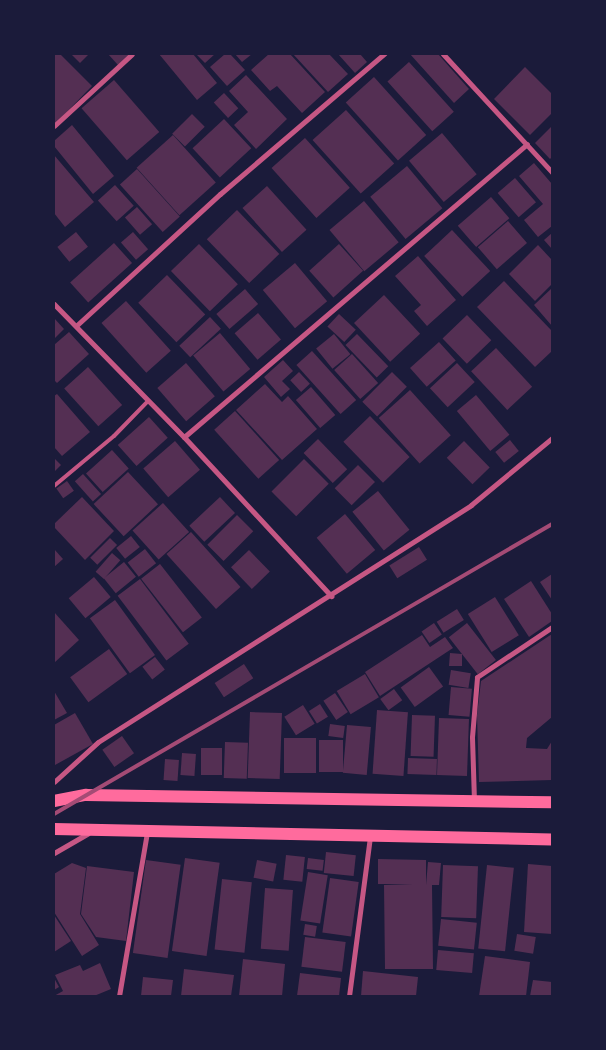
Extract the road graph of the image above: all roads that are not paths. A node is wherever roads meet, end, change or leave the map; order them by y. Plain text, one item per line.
1 (132, 54) edge
2 (384, 54) edge
3 (443, 54) edge
4 (54, 126) edge
5 (527, 144) junction
6 (552, 172) edge
7 (54, 304) edge
8 (77, 325) junction
9 (148, 401) junction
10 (184, 438) junction
11 (552, 438) edge
12 (54, 486) edge
13 (331, 596) junction
14 (552, 626) edge
15 (54, 782) edge
16 (54, 801) edge
17 (474, 802) junction
18 (552, 802) edge
19 (54, 830) edge
20 (92, 831) junction
21 (147, 832) junction
22 (370, 836) junction
23 (552, 839) edge
24 (54, 853) edge
25 (119, 996) edge
26 (349, 996) edge

1 - 4 street
2 - 8 street
3 - 5 street
5 - 6 street
5 - 10 street
7 - 8 street
8 - 9 street
9 - 10 street
9 - 12 lane
10 - 13 street
11 - 13 street
13 - 15 street
14 - 17 street
16 - 17 main road
17 - 18 main road
19 - 20 main road
20 - 21 main road
20 - 24 street
21 - 22 main road
21 - 25 street
22 - 23 main road
22 - 26 street

